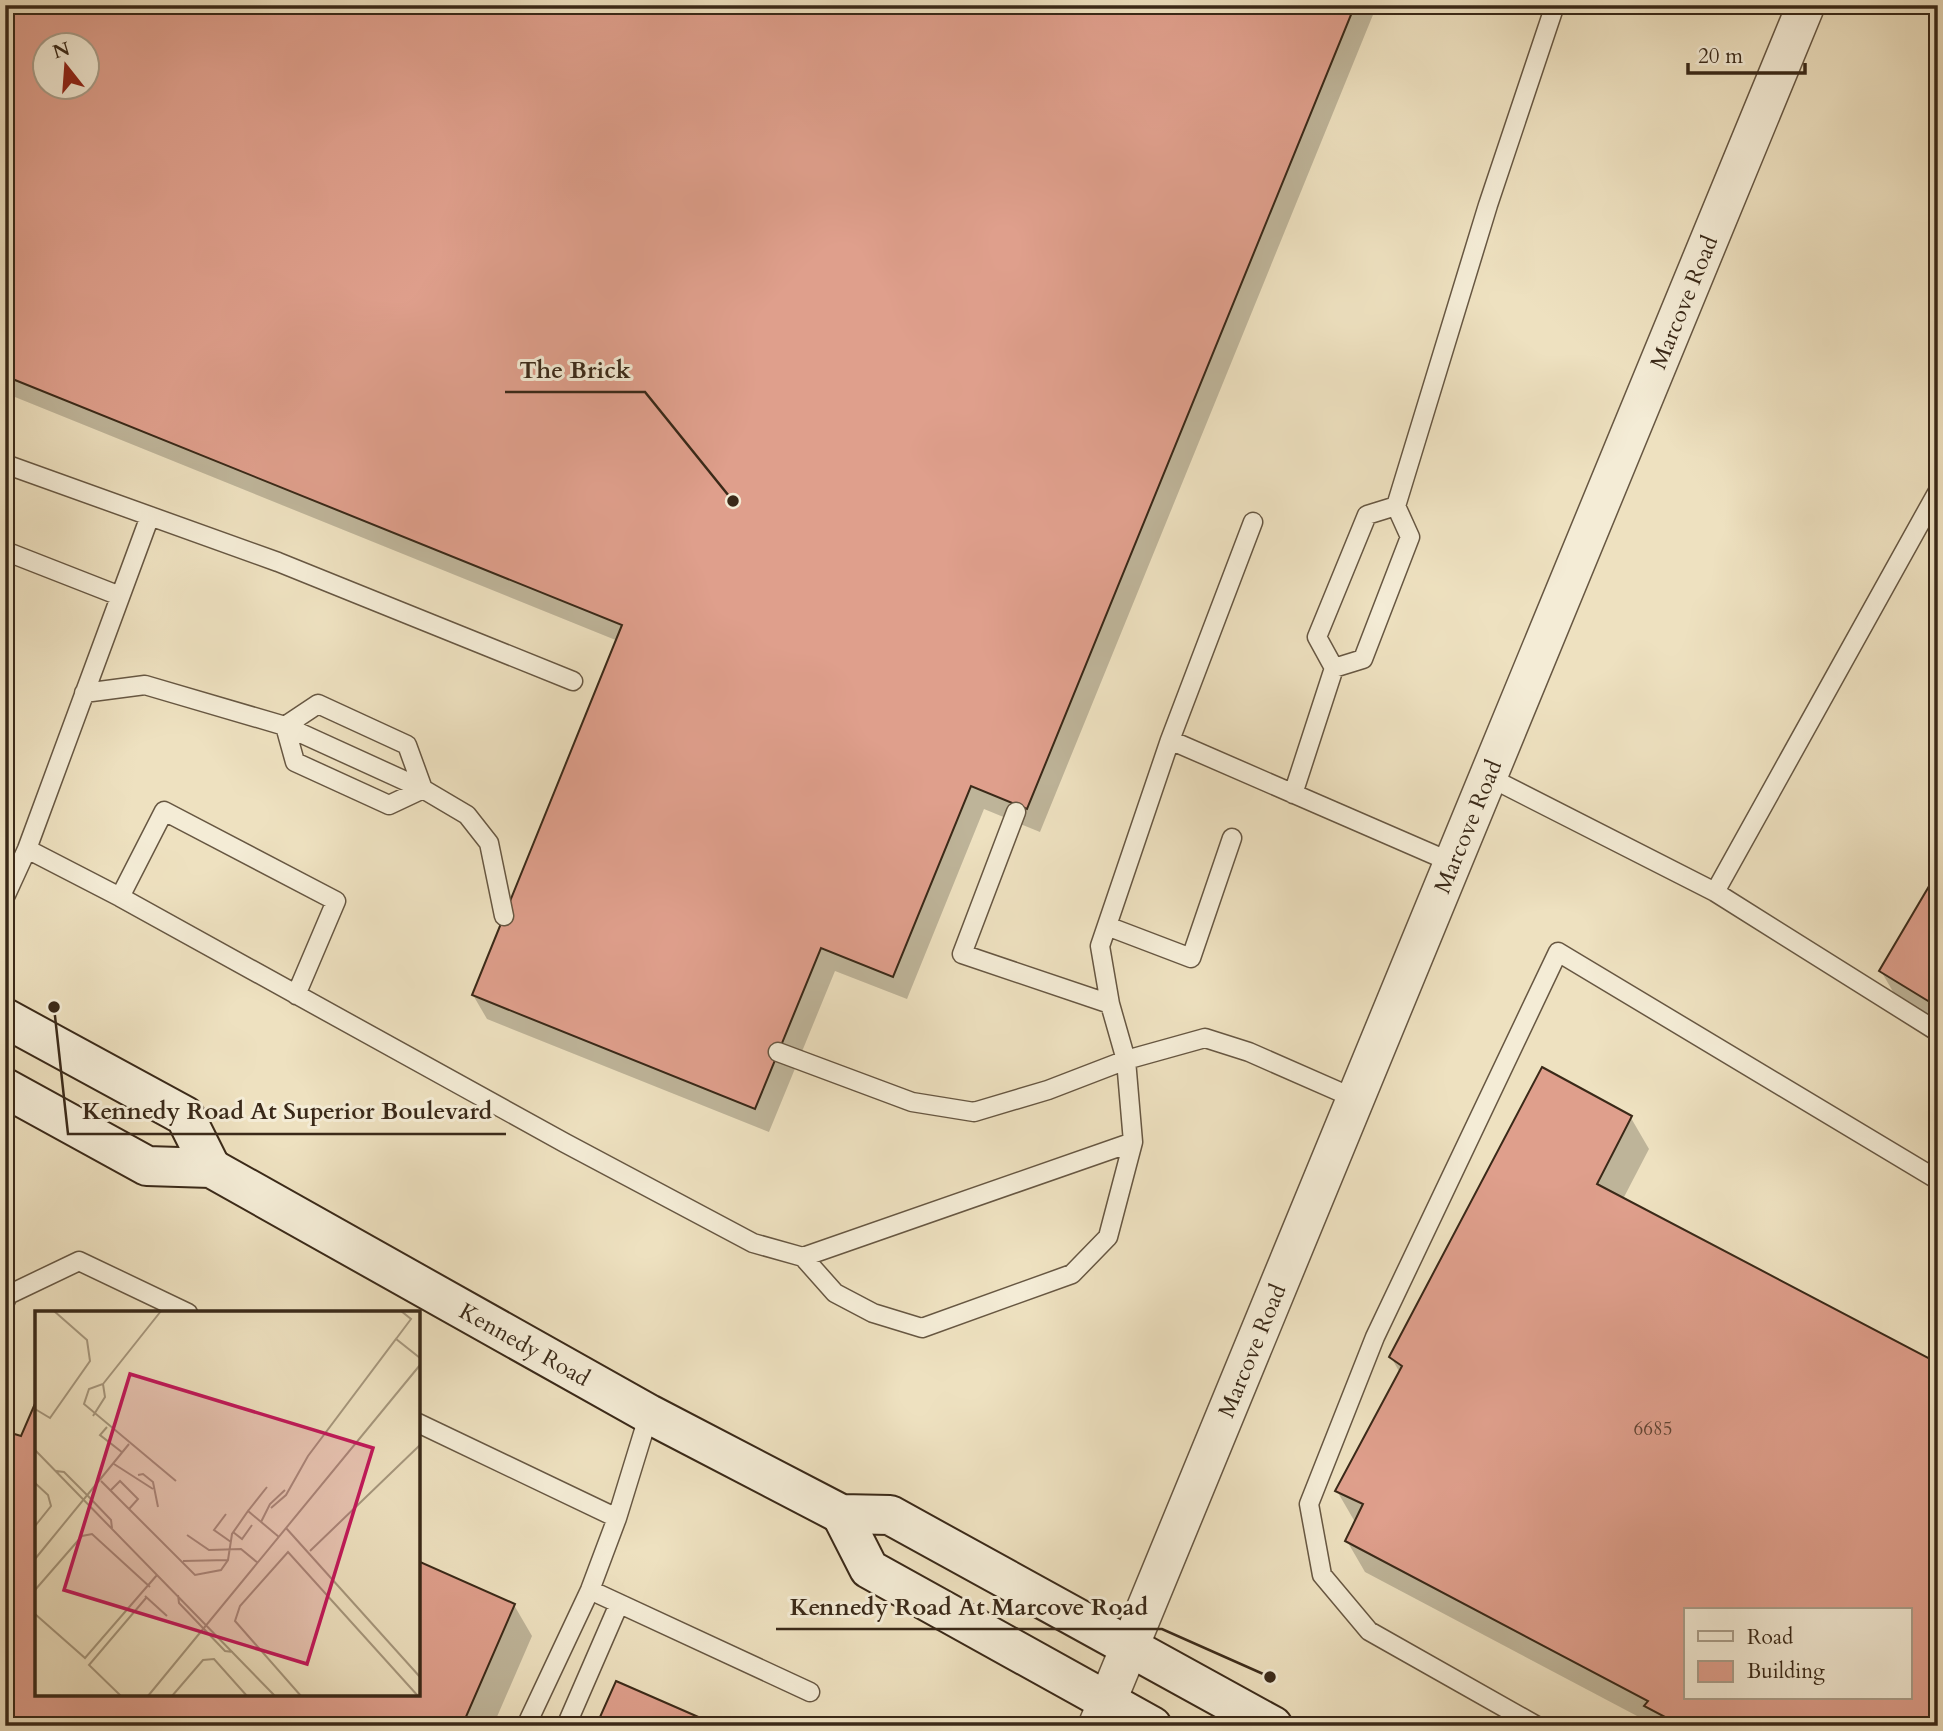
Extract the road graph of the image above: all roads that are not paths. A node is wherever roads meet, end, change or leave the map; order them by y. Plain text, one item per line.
1 (1555, 5) edge
2 (1806, 5) edge
3 (5, 464) edge
4 (1938, 491) edge
5 (1396, 506) junction
6 (150, 516) junction
7 (1253, 522) dead end
8 (5, 551) edge
9 (120, 596) junction
10 (1334, 668) junction
11 (573, 681) dead end
12 (84, 693) junction
13 (285, 726) junction
14 (1170, 740) junction
15 (1489, 777) junction
16 (423, 789) junction
17 (1293, 793) junction
18 (1016, 812) dead end
19 (1232, 838) dead end
20 (27, 849) junction
21 (1453, 863) junction
22 (1715, 892) junction
23 (5, 897) edge
24 (120, 897) junction
25 (504, 916) dead end
26 (1107, 926) junction
27 (296, 995) junction
28 (1110, 1004) junction
29 (5, 1018) edge
30 (1938, 1032) edge
31 (778, 1052) dead end
32 (1126, 1060) junction
33 (5, 1088) edge
34 (1356, 1099) junction
35 (1133, 1142) junction
36 (211, 1168) junction
37 (1938, 1180) edge
38 (803, 1256) junction
39 (5, 1302) edge
40 (184, 1311) edge
41 (649, 1414) junction
42 (420, 1424) edge
43 (841, 1514) junction
44 (617, 1518) junction
45 (590, 1590) junction
46 (619, 1604) junction
47 (1129, 1647) junction
48 (810, 1692) dead end
49 (1102, 1713) edge
50 (526, 1726) edge
51 (566, 1726) edge
52 (1152, 1726) edge
53 (1273, 1726) edge
54 (1537, 1726) edge

1 - 5 lane
2 - 15 street, Marcove Road
3 - 6 lane
4 - 22 lane
5 - 10 lane
5 - 10 lane
6 - 9 lane
6 - 11 lane
7 - 14 lane
8 - 9 lane
9 - 12 lane
10 - 17 lane
12 - 13 lane
12 - 20 lane
13 - 16 lane
13 - 16 lane
13 - 16 lane
14 - 17 lane
14 - 26 lane
15 - 21 street, Marcove Road
15 - 22 lane
16 - 25 lane
17 - 21 lane
18 - 28 lane
19 - 26 lane
20 - 23 lane
20 - 24 lane
21 - 34 street, Marcove Road
22 - 30 lane
24 - 27 lane
24 - 27 lane
26 - 28 lane
27 - 38 lane
28 - 32 lane
29 - 36 main road
31 - 32 lane
32 - 34 lane
32 - 35 lane
33 - 36 main road, Kennedy Road
34 - 47 street, Marcove Road
35 - 38 lane
35 - 38 lane
36 - 41 main road, Kennedy Road
37 - 54 lane
39 - 40 lane
41 - 43 main road, Kennedy Road
41 - 44 lane
42 - 44 lane
43 - 47 main road, Kennedy Road
43 - 49 main road
44 - 45 lane
45 - 46 lane
45 - 50 lane
46 - 48 lane
46 - 51 lane
47 - 49 street, Marcove Road
47 - 53 main road, Kennedy Road
49 - 52 main road

